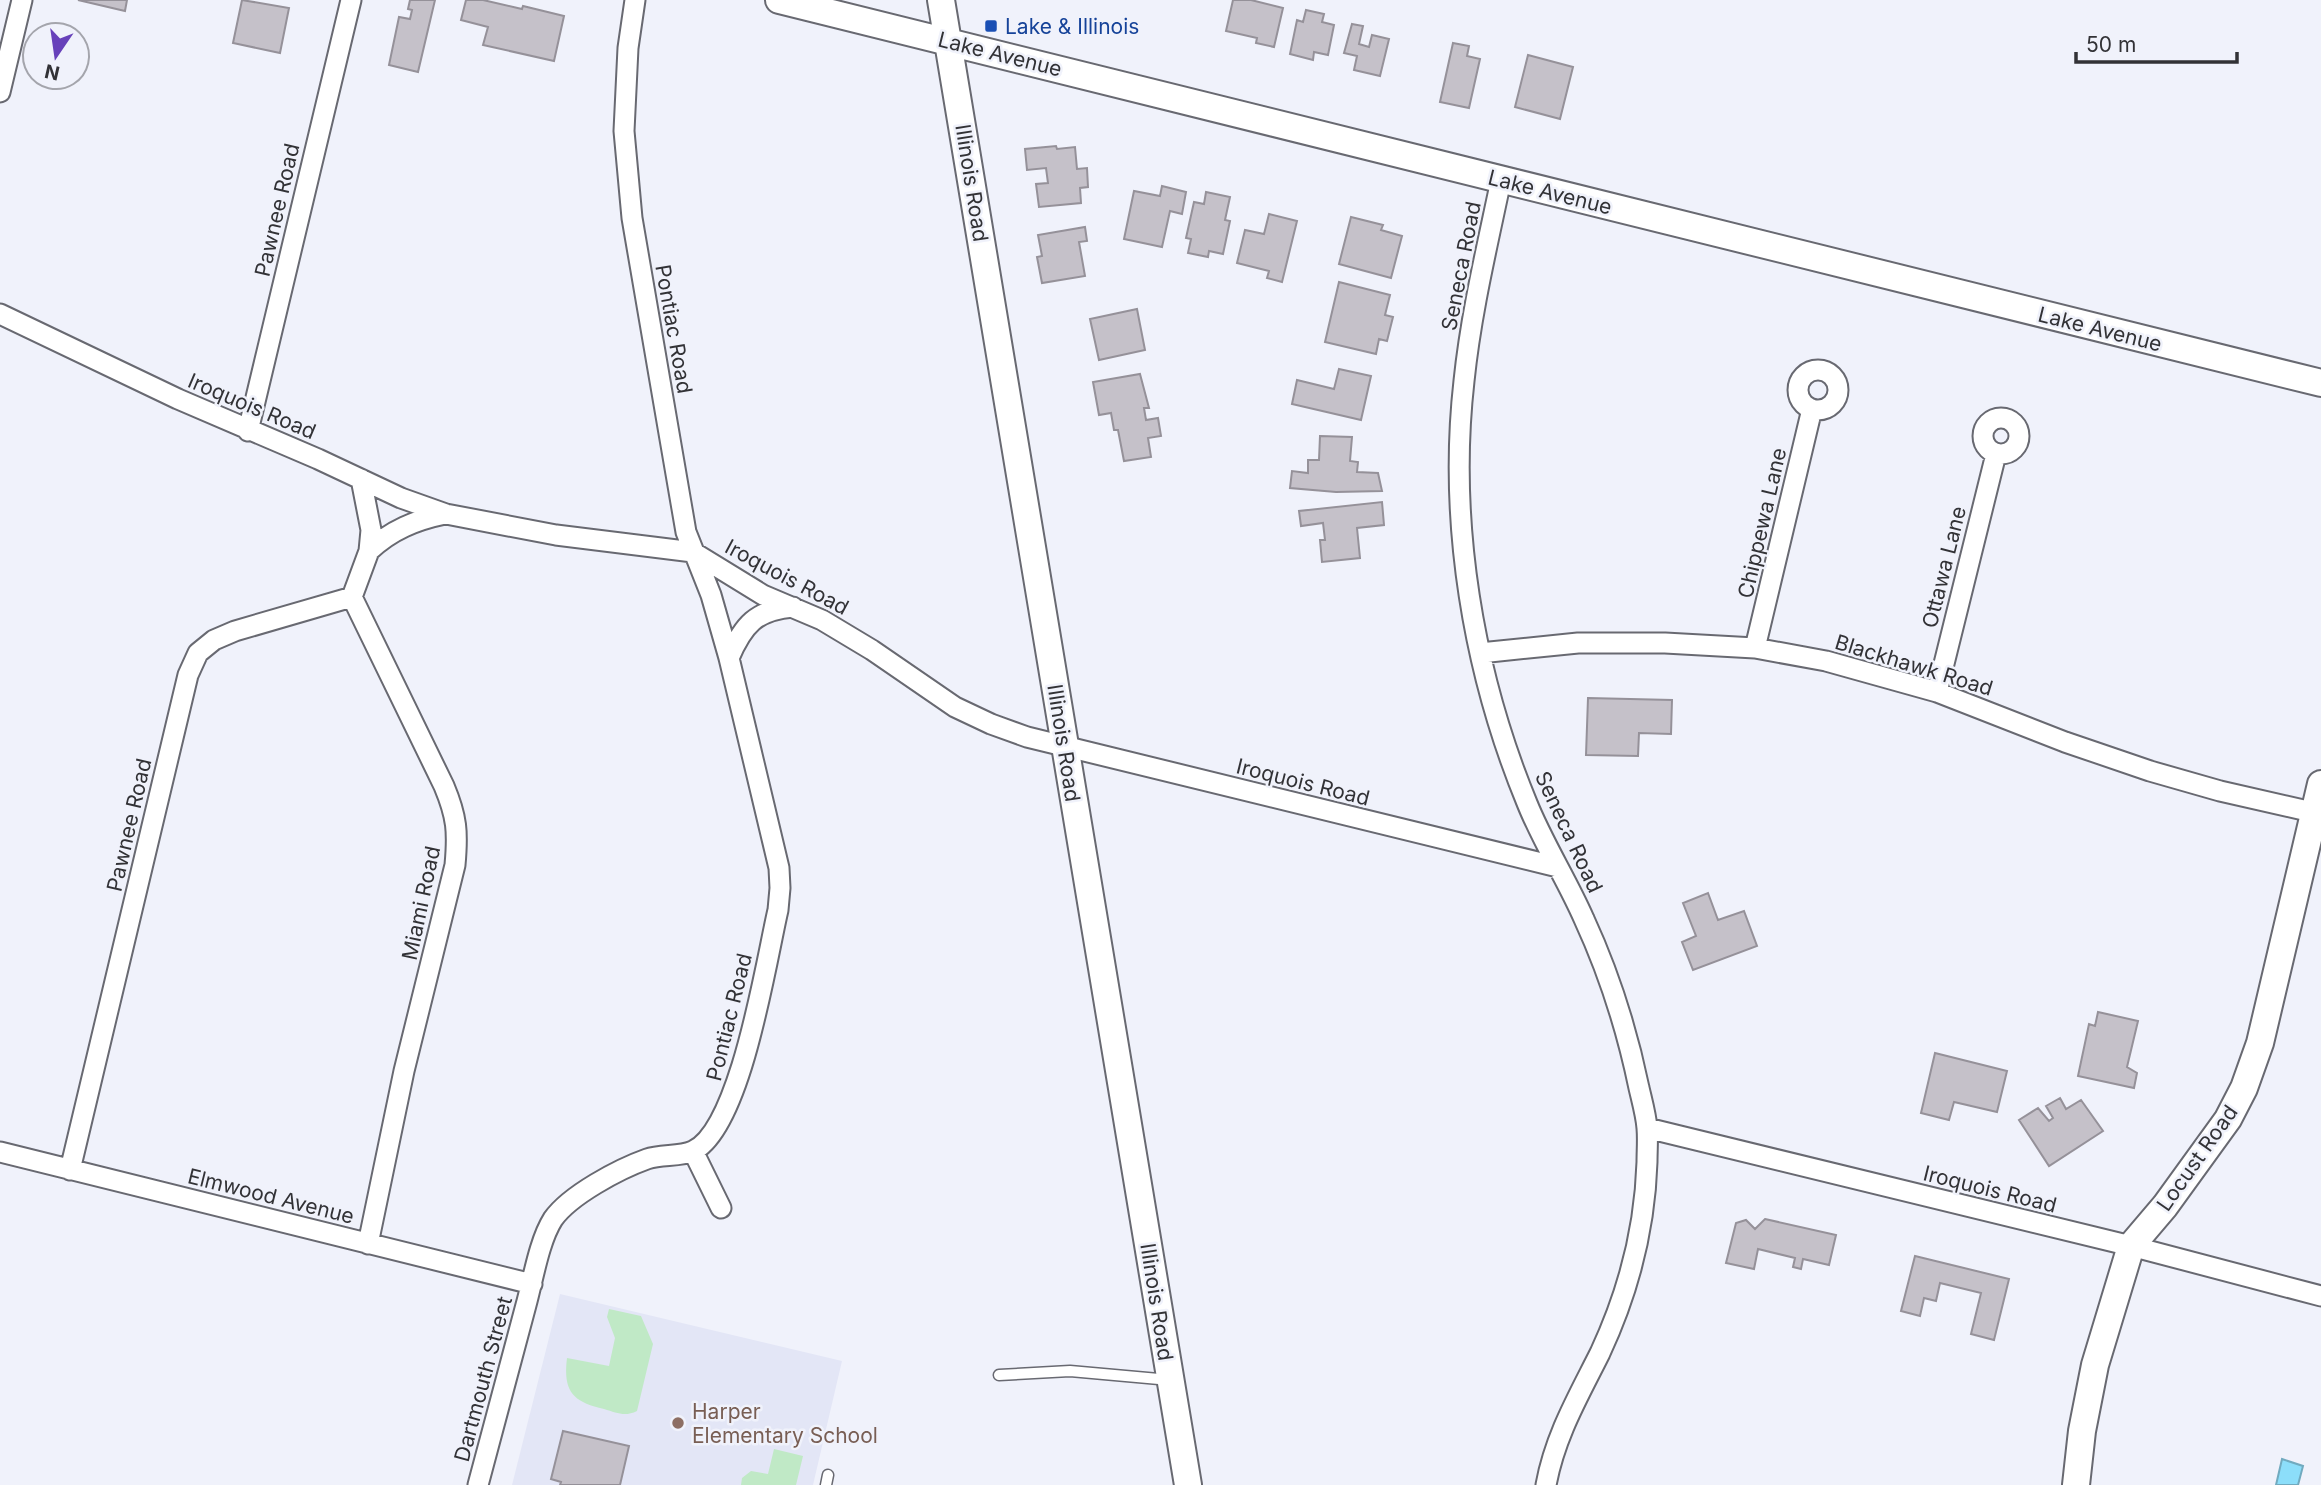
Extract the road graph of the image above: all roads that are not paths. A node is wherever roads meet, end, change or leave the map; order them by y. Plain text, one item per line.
1 (22, 0) edge
2 (351, 0) edge
3 (635, 0) edge
4 (779, 0) edge
5 (942, 0) edge
6 (948, 41) junction
7 (0, 92) edge
8 (1501, 180) junction
9 (0, 314) edge
10 (2321, 383) edge
11 (1812, 409) dead end
12 (248, 431) junction
13 (1996, 454) dead end
14 (361, 479) junction
15 (446, 514) junction
16 (369, 551) junction
17 (694, 552) junction
18 (352, 597) junction
19 (794, 607) junction
20 (1755, 648) junction
21 (1480, 653) junction
22 (729, 658) junction
23 (1937, 692) junction
24 (1065, 745) junction
25 (2321, 784) edge
26 (2318, 813) edge
27 (1558, 867) junction
28 (1647, 1128) junction
29 (693, 1151) junction
30 (0, 1152) edge
31 (70, 1170) junction
32 (721, 1208) dead end
33 (368, 1244) junction
34 (2131, 1246) junction
35 (531, 1284) junction
36 (2321, 1296) edge
37 (999, 1376) dead end
38 (1170, 1380) junction
39 (478, 1485) edge
40 (1188, 1485) edge
41 (1546, 1485) edge
42 (2076, 1485) edge

1 - 7 street
2 - 12 street, Pawnee Road
3 - 17 street, Pontiac Road
4 - 6 street, Lake Avenue
5 - 6 street, Illinois Road
6 - 8 street, Lake Avenue
6 - 24 street, Illinois Road
8 - 10 street, Lake Avenue
8 - 21 street, Seneca Road
9 - 12 street, Iroquois Road
11 - 20 street, Chippewa Lane
12 - 14 street, Iroquois Road
13 - 23 street, Ottawa Lane
14 - 15 street, Iroquois Road
14 - 16 street
15 - 16 street
15 - 17 street, Iroquois Road
16 - 18 street
17 - 19 street, Iroquois Road
17 - 22 street, Pontiac Road
18 - 31 street, Pawnee Road
18 - 33 street, Miami Road
19 - 22 street
19 - 24 street, Iroquois Road
20 - 21 street, Blackhawk Road
20 - 23 street, Blackhawk Road
21 - 27 street, Seneca Road
22 - 29 street, Pontiac Road
23 - 26 street, Blackhawk Road
24 - 27 street, Iroquois Road
24 - 38 street, Illinois Road
25 - 26 street, Locust Road
26 - 34 street, Locust Road
27 - 28 street, Seneca Road
28 - 34 street, Iroquois Road
28 - 41 street, Seneca Road
29 - 32 street
29 - 35 street
30 - 31 street, Elmwood Avenue
31 - 33 street, Elmwood Avenue
33 - 35 street, Elmwood Avenue
34 - 36 street, Iroquois Road
34 - 42 street, Locust Road
35 - 39 street, Dartmouth Street
37 - 38 lane
38 - 40 street, Illinois Road

